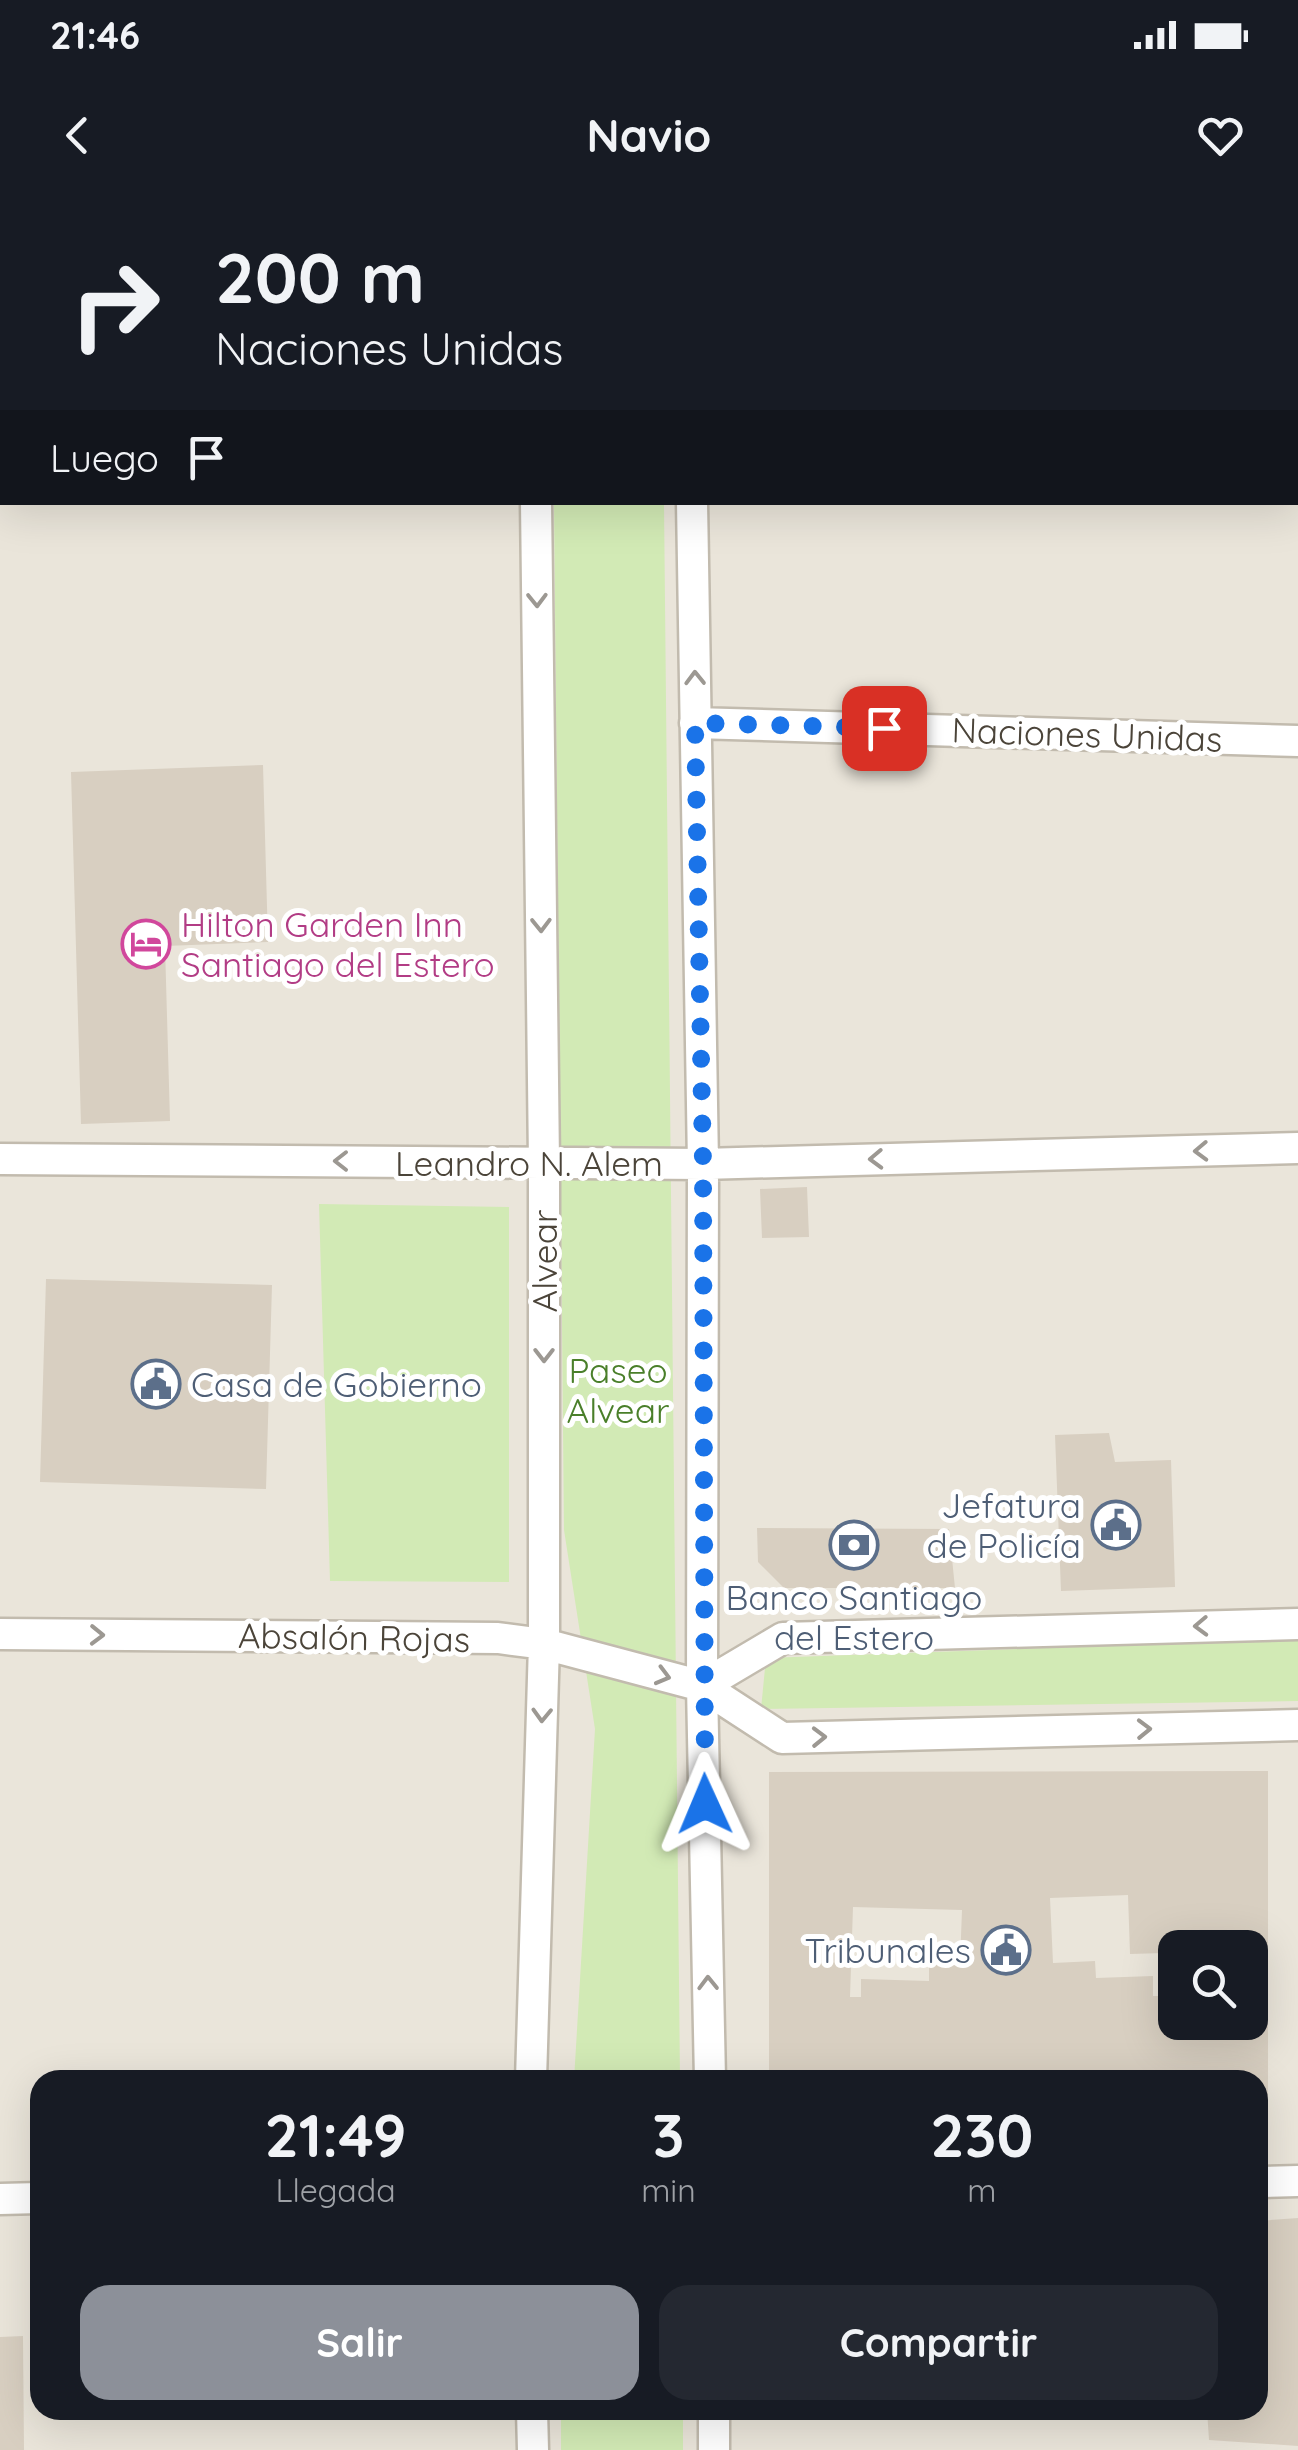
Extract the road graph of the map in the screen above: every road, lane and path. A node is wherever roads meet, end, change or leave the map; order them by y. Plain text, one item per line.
1 (536, 505) edge
2 (692, 505) edge
3 (695, 723) junction
4 (1298, 741) edge
5 (1298, 1148) edge
6 (0, 1159) edge
7 (544, 1163) junction
8 (703, 1164) junction
9 (1298, 1624) edge
10 (0, 1634) edge
11 (544, 1644) junction
12 (702, 1686) junction
13 (1298, 1725) edge
14 (530, 2070) edge
15 (710, 2070) edge
16 (1298, 2181) edge
17 (1268, 2182) edge
18 (0, 2198) edge
19 (30, 2198) edge
20 (532, 2420) edge
21 (714, 2420) edge
22 (533, 2450) edge
23 (714, 2450) edge

1 -> 7 street, Alvear
3 -> 2 street
3 - 4 street, Naciones Unidas
3 - 8 street
5 -> 8 street, Leandro N. Alem
7 -> 6 street, Leandro N. Alem
7 - 8 street, Leandro N. Alem
7 -> 11 street, Alvear
8 - 12 street
9 -> 12 street
10 -> 11 street, Absalón Rojas
11 -> 12 street, Absalón Rojas
11 -> 14 street, Alvear
12 -> 13 street, Absalón Rojas
15 -> 12 street
16 - 17 street
18 - 19 street
20 - 22 street
21 - 23 street

